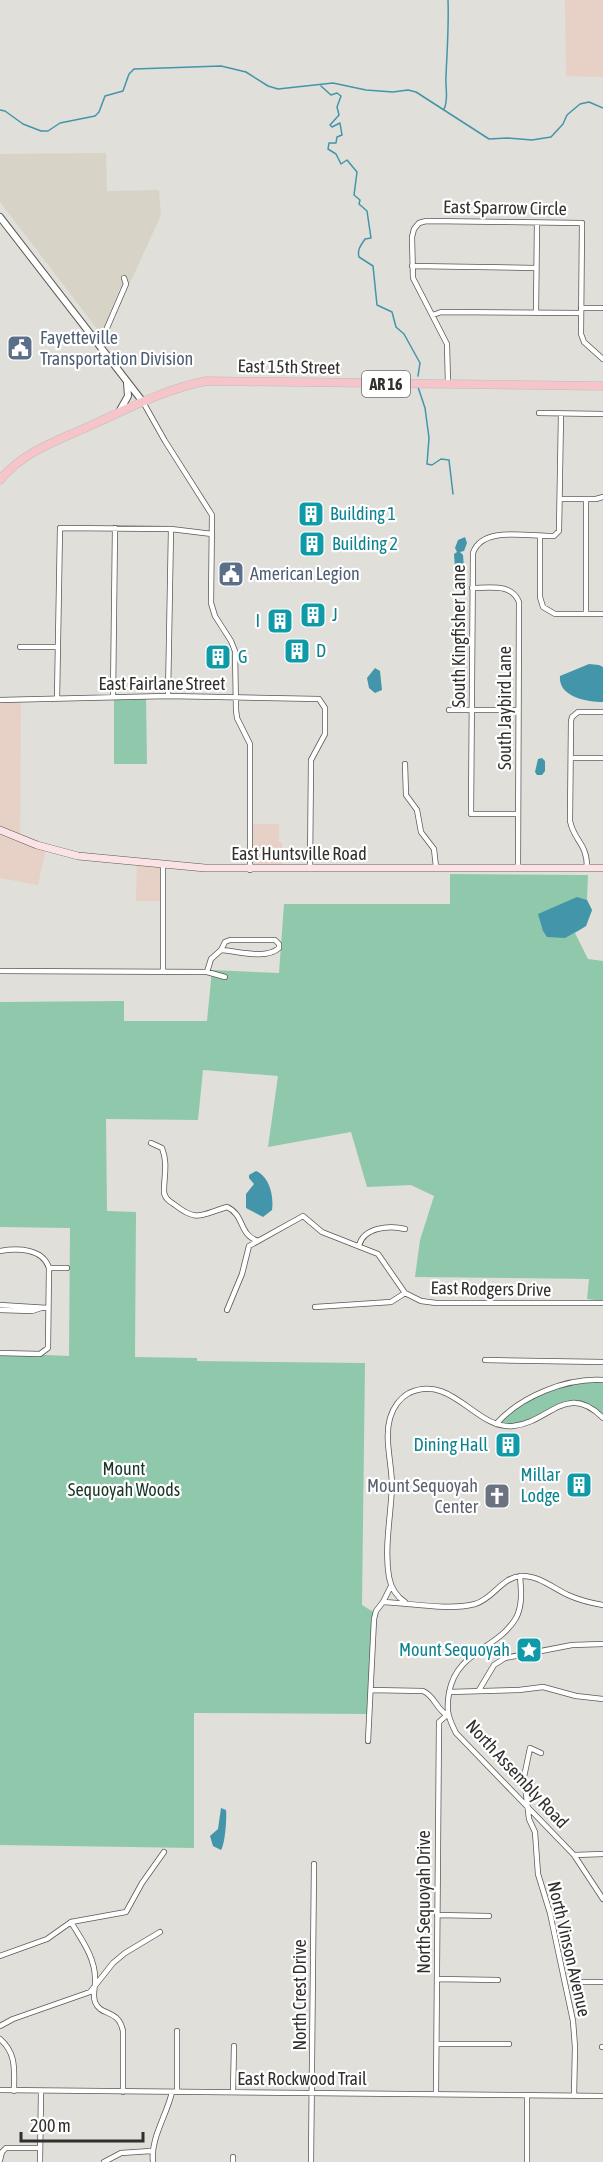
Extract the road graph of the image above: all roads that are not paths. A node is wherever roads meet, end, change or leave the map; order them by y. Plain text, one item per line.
1 (0, 217) edge
2 (537, 223) junction
3 (412, 266) junction
4 (536, 268) junction
5 (124, 278) dead end
6 (602, 308) edge
7 (581, 310) junction
8 (536, 313) junction
9 (433, 315) junction
10 (100, 344) junction
11 (603, 359) edge
12 (126, 380) junction
13 (448, 385) junction
14 (603, 386) edge
15 (143, 402) junction
16 (118, 413) junction
17 (539, 414) dead end
18 (561, 414) junction
19 (603, 414) edge
20 (9, 470) junction
21 (0, 472) edge
22 (0, 480) edge
23 (603, 496) edge
24 (560, 499) junction
25 (586, 499) junction
26 (115, 528) junction
27 (171, 529) junction
28 (212, 534) junction
29 (540, 536) junction
30 (472, 588) junction
31 (586, 614) junction
32 (603, 614) edge
33 (20, 647) dead end
34 (57, 647) junction
35 (168, 696) junction
36 (113, 697) junction
37 (236, 697) junction
38 (57, 699) junction
39 (0, 700) edge
40 (449, 710) dead end
41 (472, 710) junction
42 (518, 710) junction
43 (603, 712) edge
44 (571, 758) junction
45 (603, 758) edge
46 (405, 764) dead end
47 (518, 814) junction
48 (0, 830) edge
49 (163, 865) junction
50 (436, 867) junction
51 (518, 867) junction
52 (587, 867) junction
53 (603, 868) edge
54 (310, 869) junction
55 (250, 870) junction
56 (221, 950) junction
57 (0, 971) edge
58 (163, 972) junction
59 (207, 972) junction
60 (225, 977) dead end
61 (151, 1143) dead end
62 (405, 1229) dead end
63 (258, 1241) junction
64 (359, 1246) junction
65 (0, 1251) edge
66 (49, 1268) junction
67 (67, 1268) dead end
68 (405, 1293) junction
69 (603, 1303) edge
70 (315, 1306) dead end
71 (0, 1308) edge
72 (48, 1308) junction
73 (227, 1310) dead end
74 (0, 1353) edge
75 (485, 1360) dead end
76 (603, 1362) edge
77 (603, 1380) edge
78 (603, 1418) edge
79 (496, 1424) junction
80 (520, 1576) junction
81 (392, 1586) junction
82 (383, 1602) junction
83 (405, 1602) junction
84 (603, 1605) edge
85 (603, 1644) edge
86 (371, 1690) junction
87 (479, 1690) junction
88 (449, 1692) junction
89 (603, 1699) edge
90 (447, 1715) junction
91 (368, 1742) dead end
92 (541, 1754) dead end
93 (529, 1810) junction
94 (164, 1852) dead end
95 (603, 1854) edge
96 (574, 1855) junction
97 (314, 1864) dead end
98 (603, 1899) edge
99 (437, 1915) junction
100 (489, 1916) dead end
101 (70, 1922) junction
102 (160, 1932) dead end
103 (0, 1956) edge
104 (437, 1979) junction
105 (498, 1980) dead end
106 (574, 1982) dead end
107 (603, 1982) edge
108 (94, 1989) junction
109 (0, 2026) edge
110 (177, 2031) dead end
111 (0, 2039) edge
112 (437, 2044) junction
113 (509, 2044) dead end
114 (234, 2046) dead end
115 (0, 2090) edge
116 (14, 2091) junction
117 (41, 2092) junction
118 (123, 2092) junction
119 (174, 2092) junction
120 (232, 2092) junction
121 (312, 2093) junction
122 (436, 2094) junction
123 (527, 2096) junction
124 (574, 2096) junction
125 (603, 2096) edge
126 (40, 2148) junction
127 (151, 2151) junction
128 (0, 2160) edge
129 (40, 2162) edge
130 (104, 2162) edge
131 (153, 2162) edge
132 (311, 2162) edge
133 (527, 2162) edge

1 - 10 street
2 - 3 street, East Sparrow Circle
2 - 4 street
2 - 7 street, East Sparrow Circle
3 - 4 street
3 - 9 street, East Sparrow Circle
4 - 8 street
5 - 10 street
6 - 7 street
7 - 8 street
7 - 11 street, East Sparrow Circle
8 - 9 street
9 - 13 street, East Sparrow Circle
10 - 12 street
12 - 15 street
12 - 16 street
13 - 14 main road, East 15th Street / AR 16
13 - 15 main road, East 15th Street / AR 16
15 - 16 main road, East 15th Street / AR 16
15 - 28 street
16 - 20 main road, East 15th Street / AR 16
17 - 18 street
18 - 19 street
18 - 24 street
20 - 21 main road
20 - 22 main road, East 15th Street / AR 16
23 - 25 street
24 - 25 street
24 - 29 street
25 - 31 street
26 - 27 street
26 - 34 street
26 - 36 street
27 - 28 street
27 - 35 street
28 - 37 street
29 - 30 street, South Kingfisher Lane
29 - 31 street
30 - 41 street, South Kingfisher Lane
30 - 42 street, South Jaybird Lane
31 - 32 street
33 - 34 street
34 - 38 street
35 - 36 street, East Fairlane Street
35 - 37 street, East Fairlane Street
36 - 38 street, East Fairlane Street
37 - 54 street, East Fairlane Street
37 - 55 street
38 - 39 street, East Fairlane Street
40 - 41 street
41 - 42 street
41 - 47 street, South Kingfisher Lane
42 - 47 street, South Jaybird Lane
43 - 44 street
44 - 45 street
44 - 52 street
46 - 50 street
47 - 51 street, South Jaybird Lane
48 - 49 main road, East Huntsville Road
49 - 55 main road, East Huntsville Road
49 - 58 street
50 - 51 main road, East Huntsville Road
50 - 54 main road, East Huntsville Road
51 - 52 main road, East Huntsville Road
52 - 53 main road, East Huntsville Road
54 - 55 main road, East Huntsville Road
56 - 56 street
56 - 59 street
57 - 58 street
58 - 59 street
59 - 60 street
61 - 63 street
62 - 64 street
63 - 64 street, East Rodgers Drive
63 - 73 street
64 - 68 street, East Rodgers Drive
65 - 66 street
66 - 67 street
66 - 72 street
68 - 69 street, East Rodgers Drive
68 - 70 street
71 - 72 street
72 - 74 street
75 - 76 street
77 - 79 street
78 - 79 street
79 - 81 street
80 - 83 street
80 - 84 street
80 - 88 street, North Assembly Road
81 - 82 street
81 - 83 street
82 - 83 street
82 - 86 street
85 - 87 street
86 - 90 street
86 - 91 street
87 - 88 street
87 - 89 street
88 - 90 street, North Assembly Road
90 - 93 street, North Assembly Road
90 - 99 street, North Sequoyah Drive
92 - 93 street, North Vinson Avenue
93 - 96 street, North Assembly Road
93 - 124 street, North Vinson Avenue
94 - 101 street
95 - 96 street
96 - 98 street, North Assembly Road
97 - 121 street, North Crest Drive
99 - 100 street
99 - 104 street, North Sequoyah Drive
101 - 103 street
101 - 108 street
102 - 108 street
104 - 105 street
104 - 112 street, North Sequoyah Drive
106 - 107 street
108 - 109 street
108 - 118 street
110 - 119 street
111 - 116 street
112 - 113 street
112 - 122 street, North Sequoyah Drive
114 - 120 street
115 - 116 street, East Rockwood Trail
116 - 117 street, East Rockwood Trail
117 - 118 street, East Rockwood Trail
117 - 126 street
118 - 119 street, East Rockwood Trail
119 - 120 street, East Rockwood Trail
119 - 127 street
120 - 121 street, East Rockwood Trail
121 - 122 street, East Rockwood Trail
121 - 132 street, North Crest Drive
122 - 123 street, East Rockwood Trail
123 - 124 street, East Rockwood Trail
123 - 133 street
124 - 125 street, East Rockwood Trail
126 - 128 street
126 - 129 street
127 - 130 street
127 - 131 street

